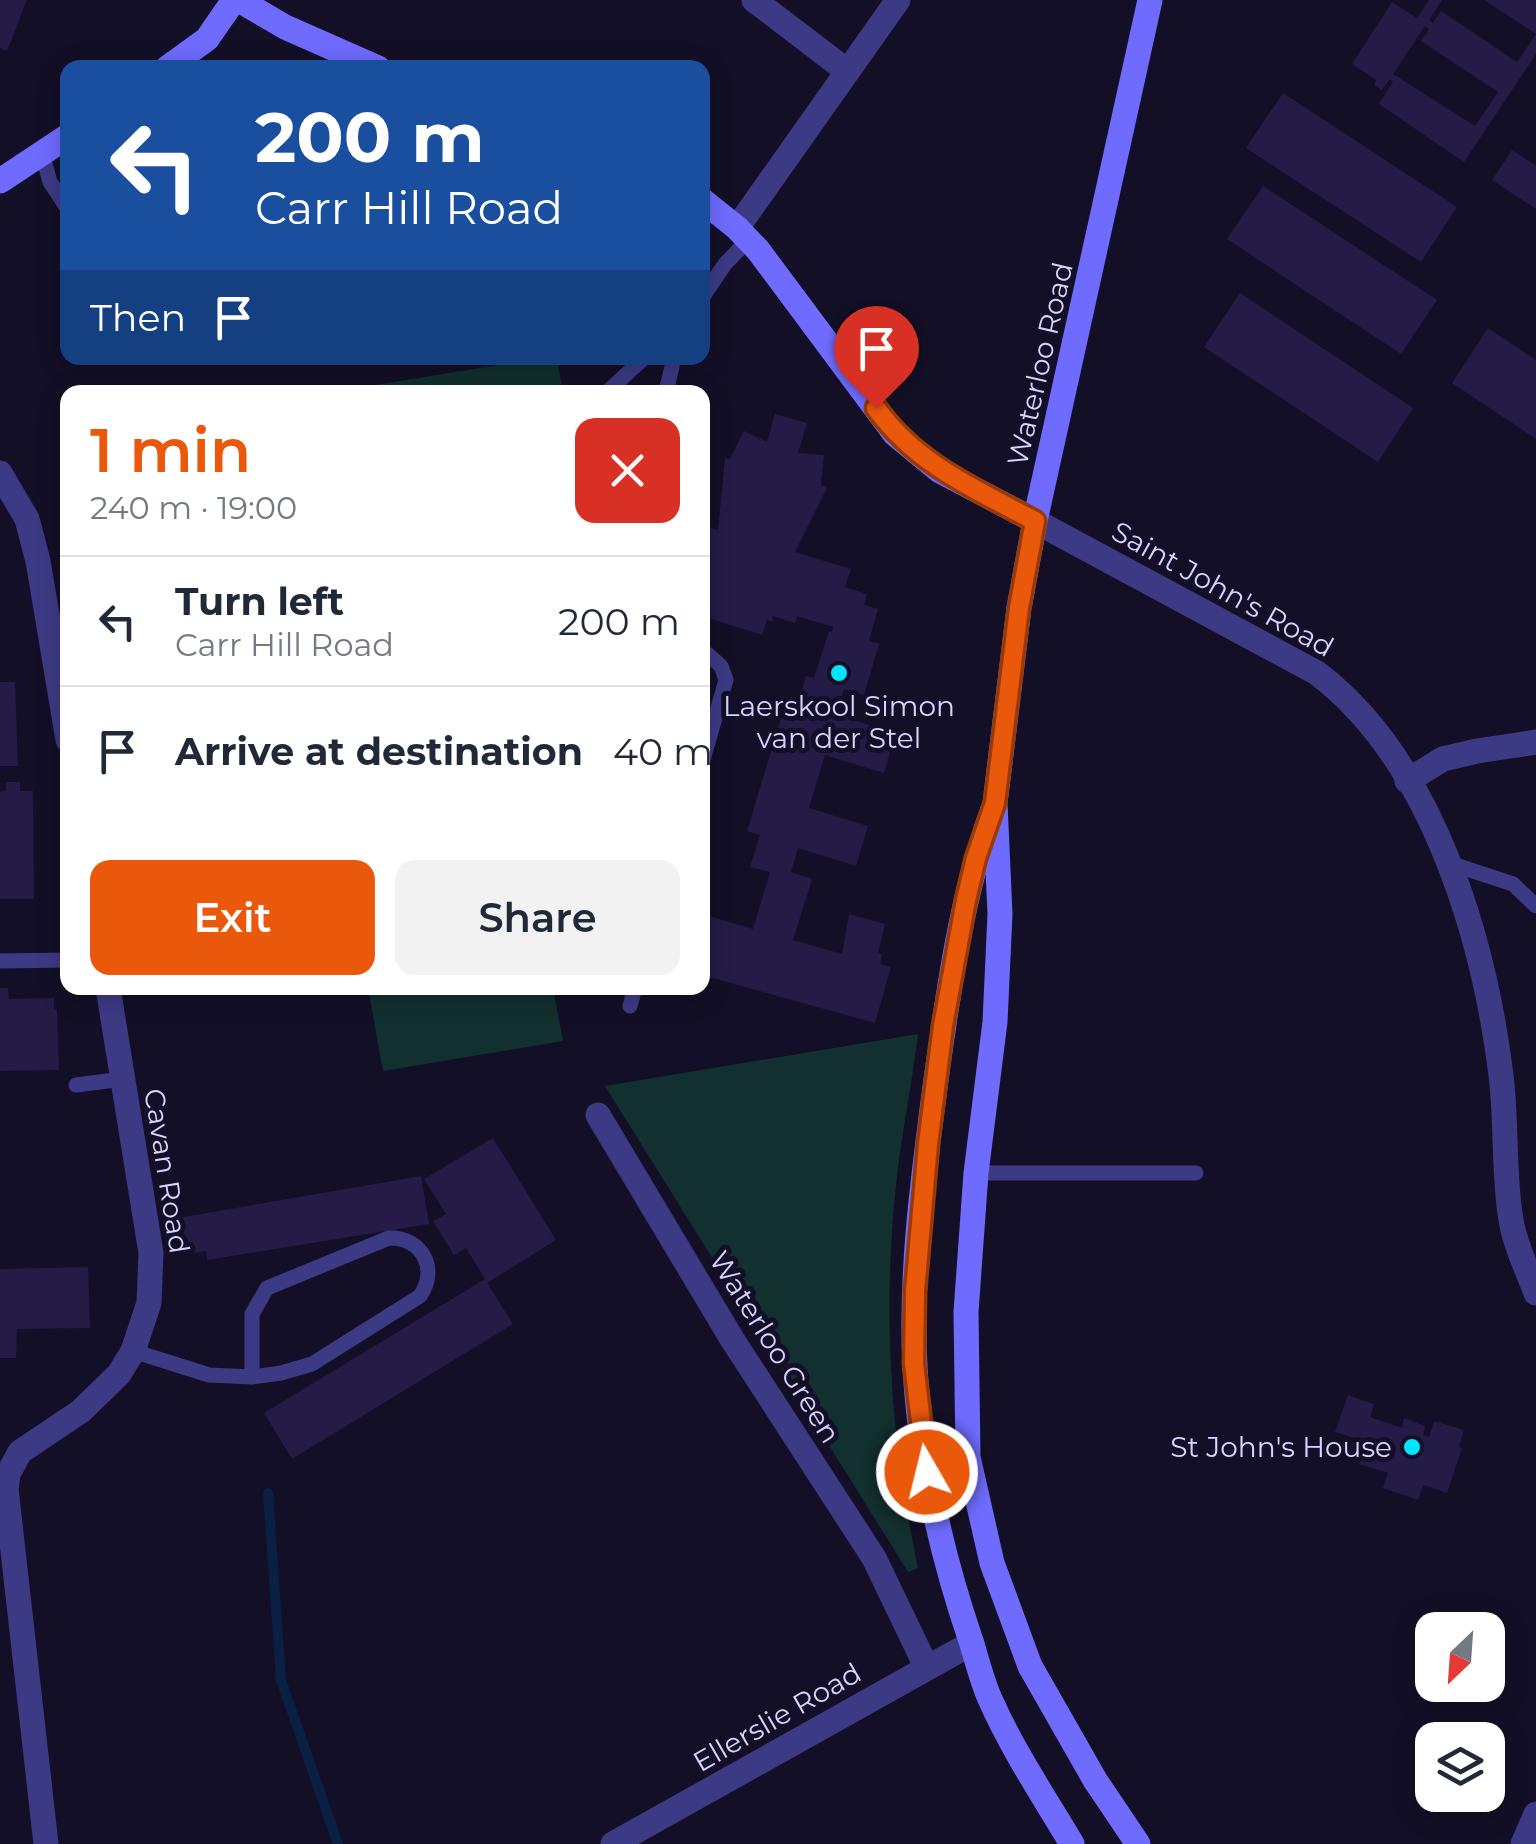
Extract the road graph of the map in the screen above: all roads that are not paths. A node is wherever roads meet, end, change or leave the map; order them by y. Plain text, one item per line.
1 (236, 0) edge
2 (754, 0) edge
3 (898, 0) edge
4 (1150, 0) edge
5 (178, 60) edge
6 (360, 60) edge
7 (848, 71) junction
8 (60, 141) edge
9 (42, 153) junction
10 (0, 181) edge
11 (60, 196) edge
12 (710, 206) edge
13 (743, 233) junction
14 (710, 286) edge
15 (636, 365) edge
16 (615, 385) edge
17 (0, 473) edge
18 (1035, 521) junction
19 (710, 656) edge
20 (60, 692) edge
21 (710, 735) edge
22 (1536, 742) edge
23 (1408, 781) junction
24 (995, 803) junction
25 (1449, 863) junction
26 (1536, 906) edge
27 (60, 960) edge
28 (0, 962) edge
29 (109, 995) edge
30 (633, 995) edge
31 (630, 1006) dead end
32 (123, 1079) junction
33 (76, 1085) dead end
34 (598, 1114) dead end
35 (1196, 1173) dead end
36 (976, 1174) junction
37 (1536, 1292) edge
38 (133, 1351) junction
39 (252, 1377) junction
40 (972, 1643) junction
41 (926, 1666) junction
42 (1536, 1814) edge
43 (46, 1844) edge
44 (613, 1844) edge
45 (1072, 1844) edge
46 (1138, 1844) edge
47 (1523, 1844) edge

1 - 5 main road
1 - 6 main road
2 - 7 street
3 - 7 street
4 - 18 main road, Waterloo Road
7 - 13 street
8 - 9 main road
9 - 10 main road
9 - 11 lane
12 - 13 main road
13 - 14 lane
13 - 18 main road
15 - 16 lane
17 - 20 street
18 - 23 street, Saint John's Road
18 - 24 main road, Waterloo Road
19 - 21 lane
22 - 23 street
23 - 25 street, Saint John's Road
24 - 36 main road, Waterloo Road
24 - 40 main road, Waterloo Road
25 - 26 lane
25 - 37 street, Saint John's Road
27 - 28 lane
29 - 32 street, Cavan Road
30 - 31 lane
32 - 33 lane
32 - 38 street, Cavan Road
34 - 41 street, Waterloo Green
35 - 36 lane
36 - 46 main road, Waterloo Road
38 - 39 lane
38 - 43 street, Cavan Road
39 - 39 lane
40 - 41 street, Ellerslie Road
40 - 45 main road, Waterloo Road
41 - 44 street, Ellerslie Road
42 - 47 street

